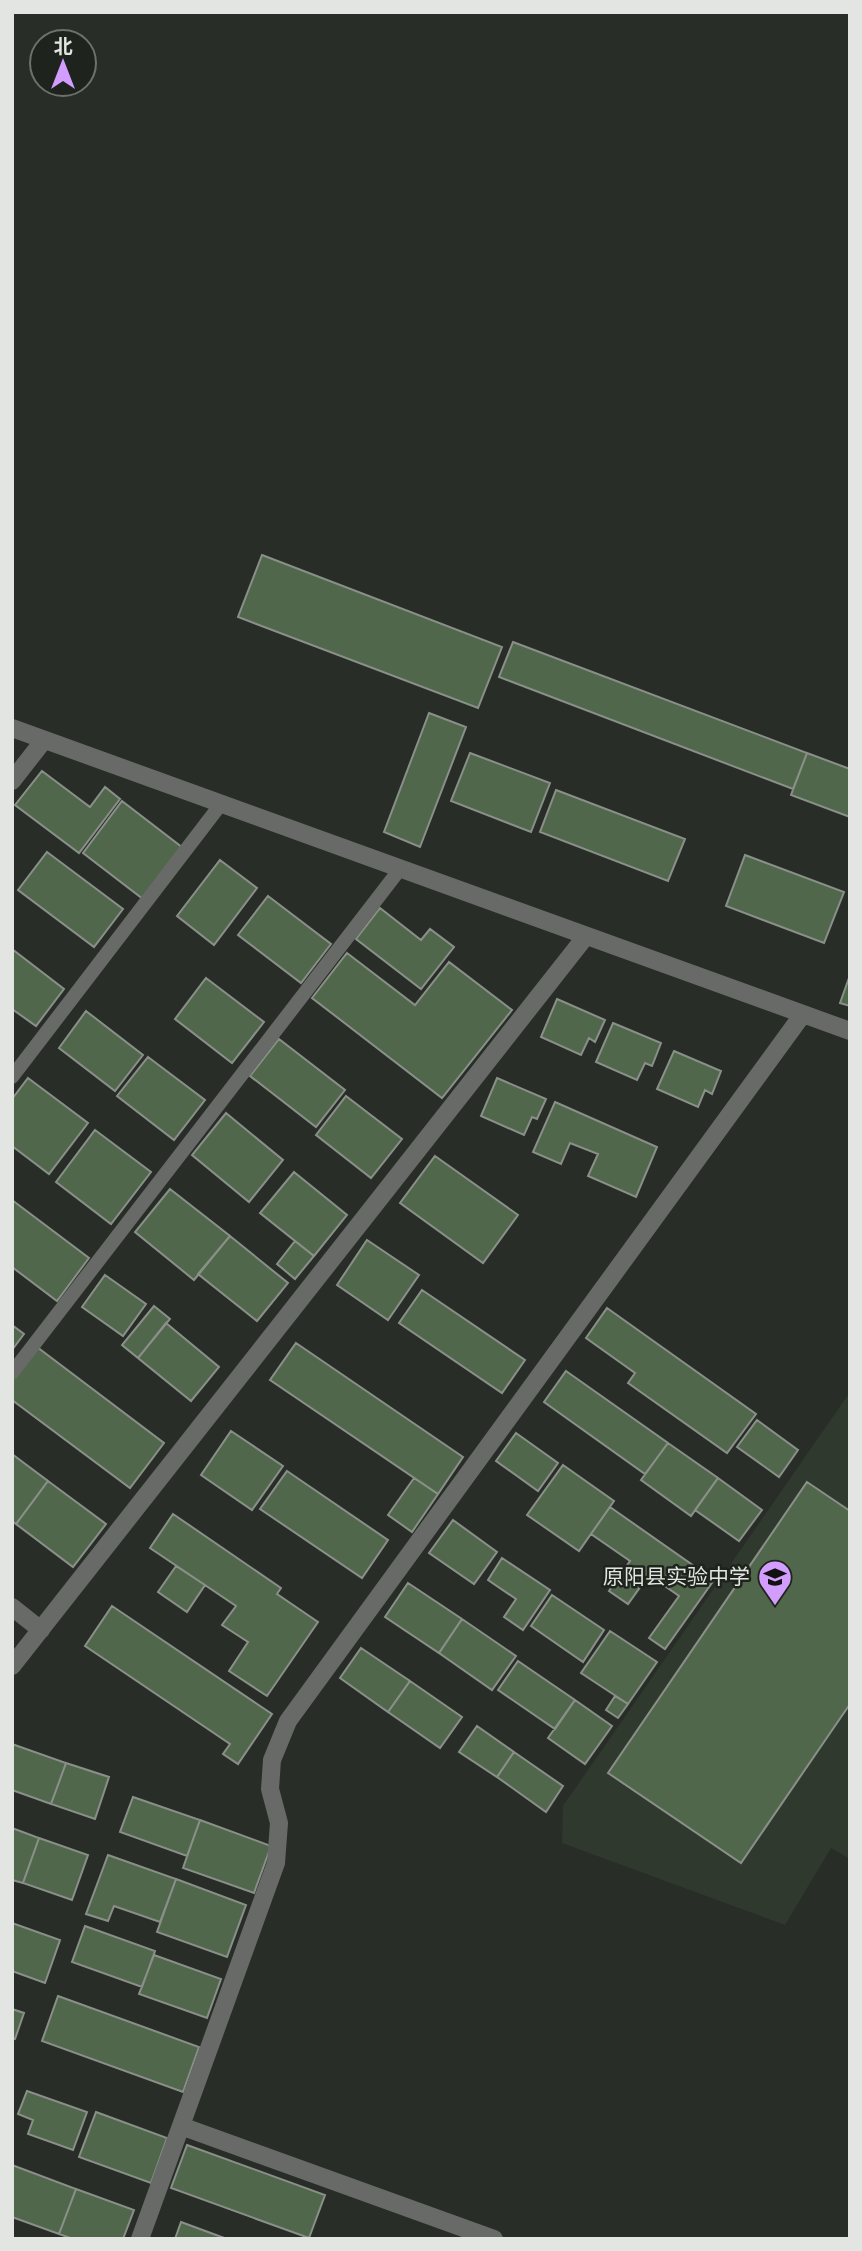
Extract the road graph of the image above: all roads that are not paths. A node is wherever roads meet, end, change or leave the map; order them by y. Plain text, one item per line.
1 (12, 728) edge
2 (44, 740) junction
3 (12, 781) edge
4 (221, 804) junction
5 (401, 869) junction
6 (586, 936) junction
7 (803, 1014) junction
8 (850, 1031) edge
9 (12, 1077) edge
10 (12, 1373) edge
11 (12, 1607) edge
12 (41, 1630) junction
13 (12, 1666) edge
14 (181, 2126) junction
15 (140, 2239) edge
16 (494, 2239) edge

1 - 2 street
2 - 3 street
2 - 4 street
4 - 5 street
4 - 9 lane
5 - 6 street
5 - 10 lane
6 - 7 street
6 - 12 street
7 - 8 street
7 - 14 street
11 - 12 street
12 - 13 street
14 - 15 street
14 - 16 street

